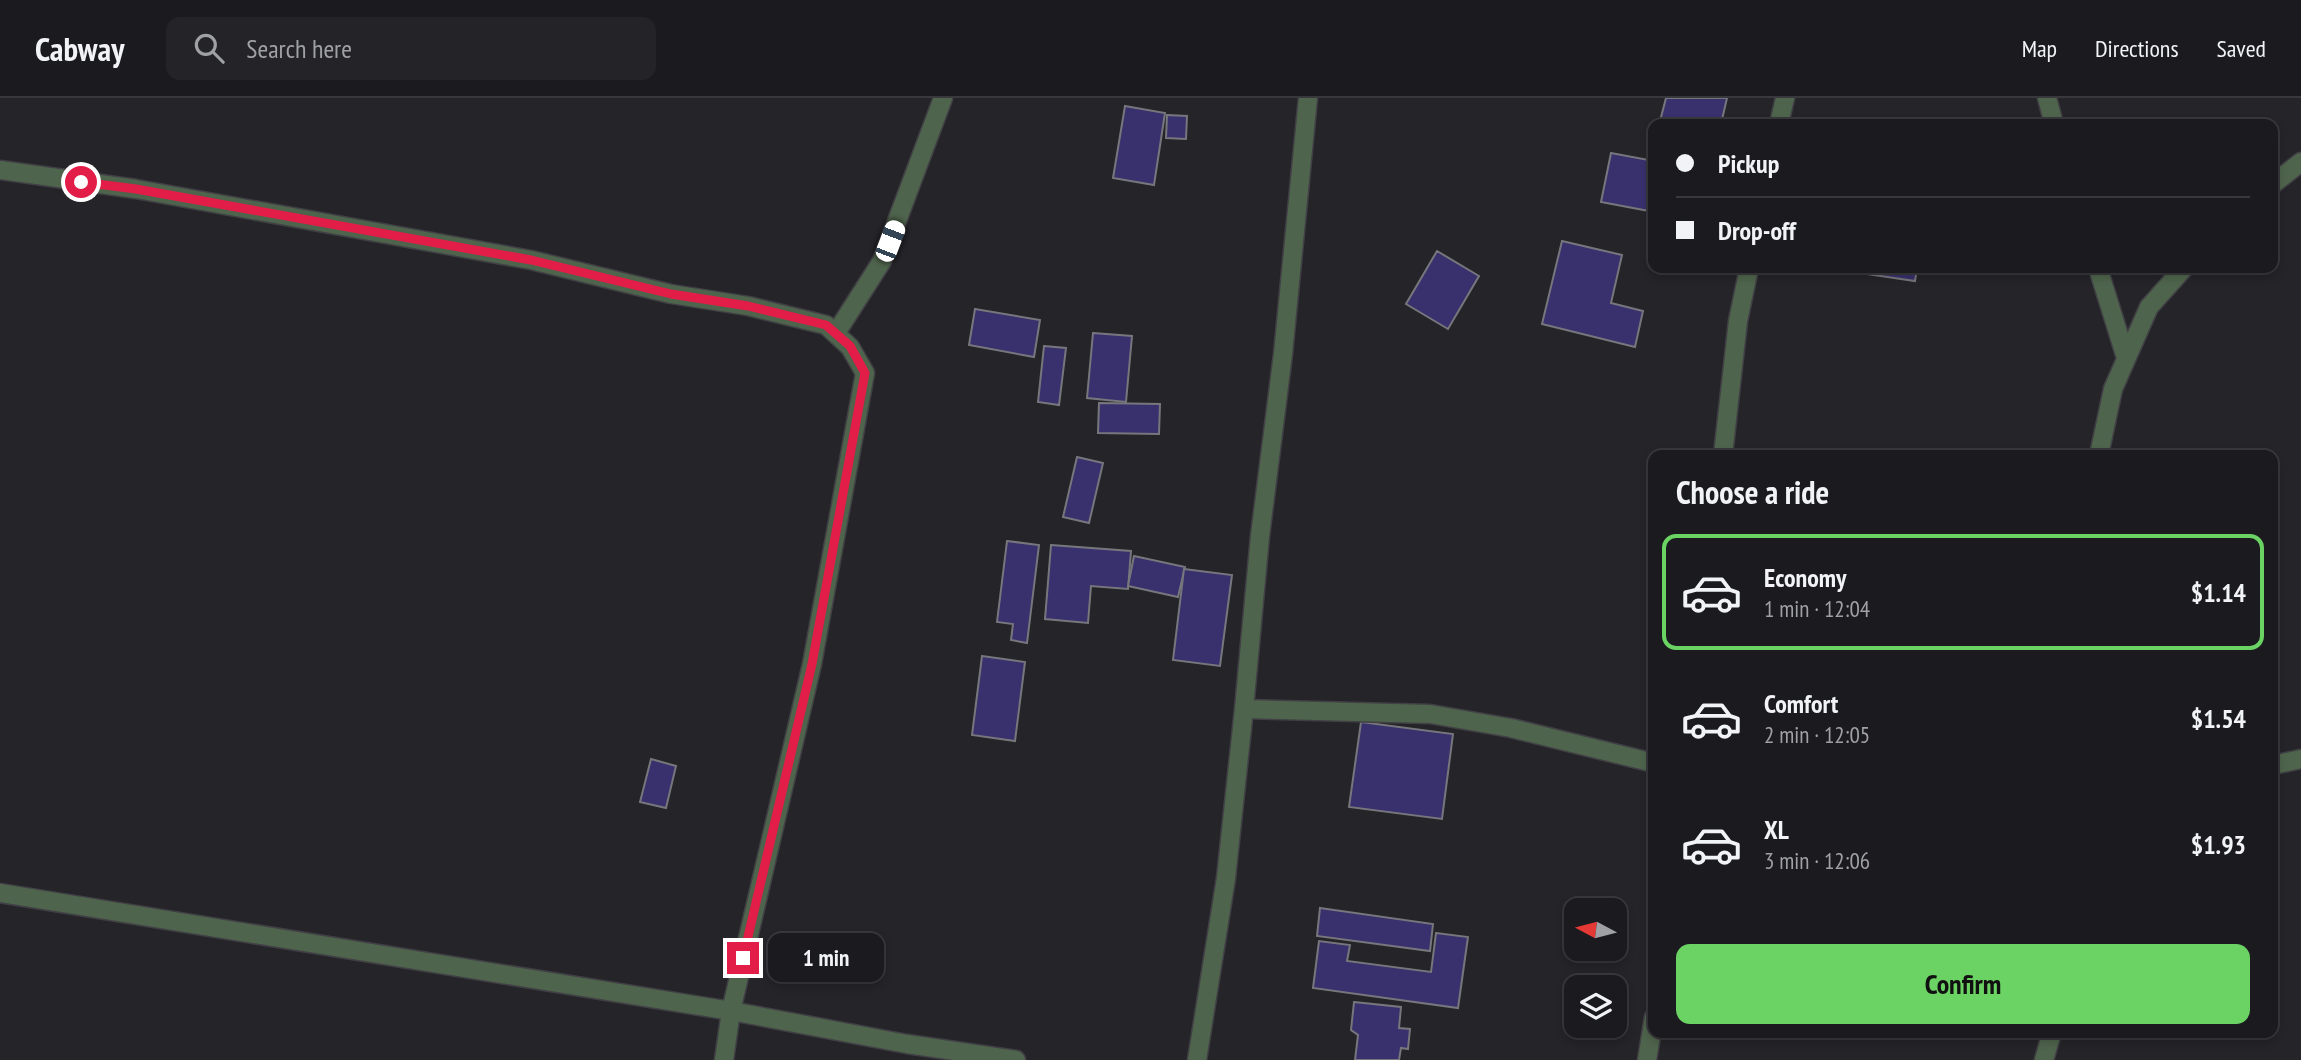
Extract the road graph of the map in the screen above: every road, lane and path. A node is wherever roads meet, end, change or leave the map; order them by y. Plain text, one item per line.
1 (943, 98) edge
2 (1308, 98) edge
3 (1785, 98) edge
4 (2047, 98) edge
5 (1780, 119) edge
6 (2053, 119) edge
7 (2301, 162) edge
8 (0, 170) edge
9 (2278, 180) edge
10 (1748, 273) edge
11 (2100, 273) edge
12 (2180, 273) edge
13 (835, 333) junction
14 (2126, 358) junction
15 (1724, 450) edge
16 (2100, 450) edge
17 (1244, 709) junction
18 (2301, 759) edge
19 (1648, 762) edge
20 (2278, 764) edge
21 (0, 893) edge
22 (731, 1011) junction
23 (1651, 1038) edge
24 (2050, 1038) edge
25 (724, 1060) edge
26 (1016, 1060) edge
27 (1197, 1060) edge
28 (1647, 1060) edge
29 (2044, 1060) edge

1 - 13 street
2 - 17 street
3 - 5 street
4 - 6 street
7 - 9 street
8 - 13 street
10 - 15 street
11 - 14 street
12 - 14 street
13 - 22 street
14 - 16 street
17 - 19 street
17 - 27 street
18 - 20 street
21 - 22 street
22 - 25 street
22 - 26 street
23 - 28 street
24 - 29 street

